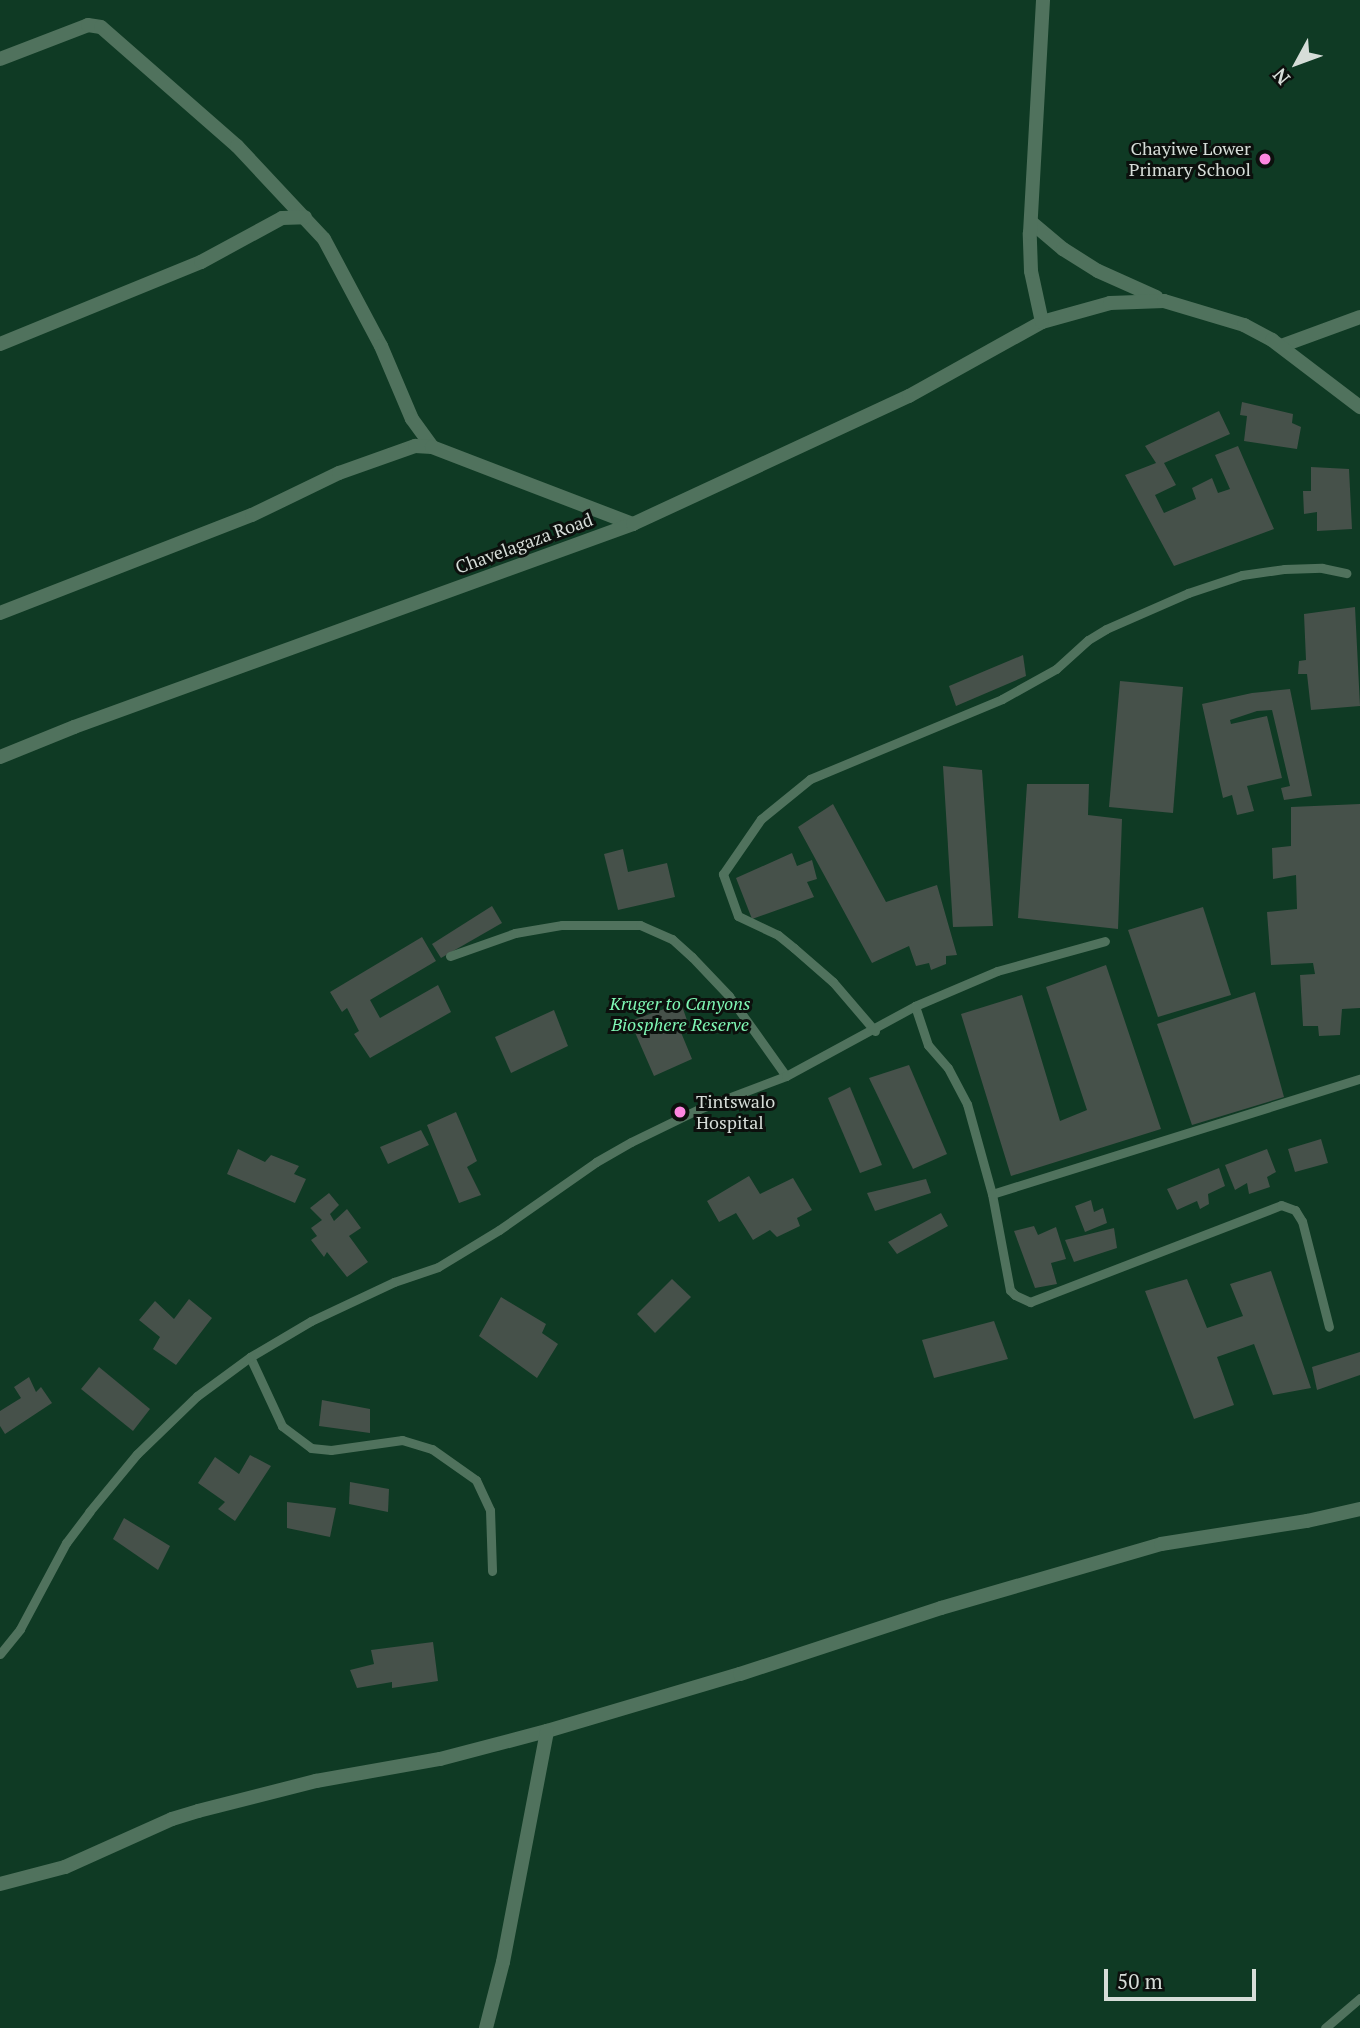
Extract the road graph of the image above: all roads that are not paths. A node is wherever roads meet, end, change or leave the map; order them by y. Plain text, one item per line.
1 (1043, 0) edge
2 (0, 59) edge
3 (305, 217) junction
4 (1031, 222) junction
5 (1164, 301) junction
6 (1360, 317) edge
7 (1042, 322) junction
8 (0, 344) edge
9 (1281, 346) junction
10 (1360, 407) edge
11 (432, 447) junction
12 (633, 524) junction
13 (1346, 573) dead end
14 (0, 614) edge
15 (0, 757) edge
16 (1105, 941) dead end
17 (450, 956) dead end
18 (915, 1006) junction
19 (875, 1031) junction
20 (786, 1076) junction
21 (1360, 1079) edge
22 (992, 1194) junction
23 (1329, 1327) dead end
24 (250, 1357) junction
25 (1360, 1509) edge
26 (492, 1571) dead end
27 (0, 1654) edge
28 (547, 1731) junction
29 (0, 1884) edge
30 (1360, 1998) edge
31 (486, 2028) edge
32 (1325, 2028) edge

1 - 4 street
2 - 3 street
3 - 8 street
3 - 11 street
4 - 5 street
4 - 7 street
5 - 7 street, Chavelagaza Road
5 - 9 street
6 - 9 street
7 - 12 street, Chavelagaza Road
9 - 10 street
11 - 12 street
11 - 14 street
12 - 15 street, Chavelagaza Road
13 - 19 lane
16 - 18 lane
17 - 20 lane
18 - 19 lane
18 - 22 lane
19 - 20 lane
20 - 24 lane
21 - 22 lane
22 - 23 lane
24 - 26 lane
24 - 27 lane
25 - 28 street
28 - 29 street
28 - 31 street
30 - 32 lane

